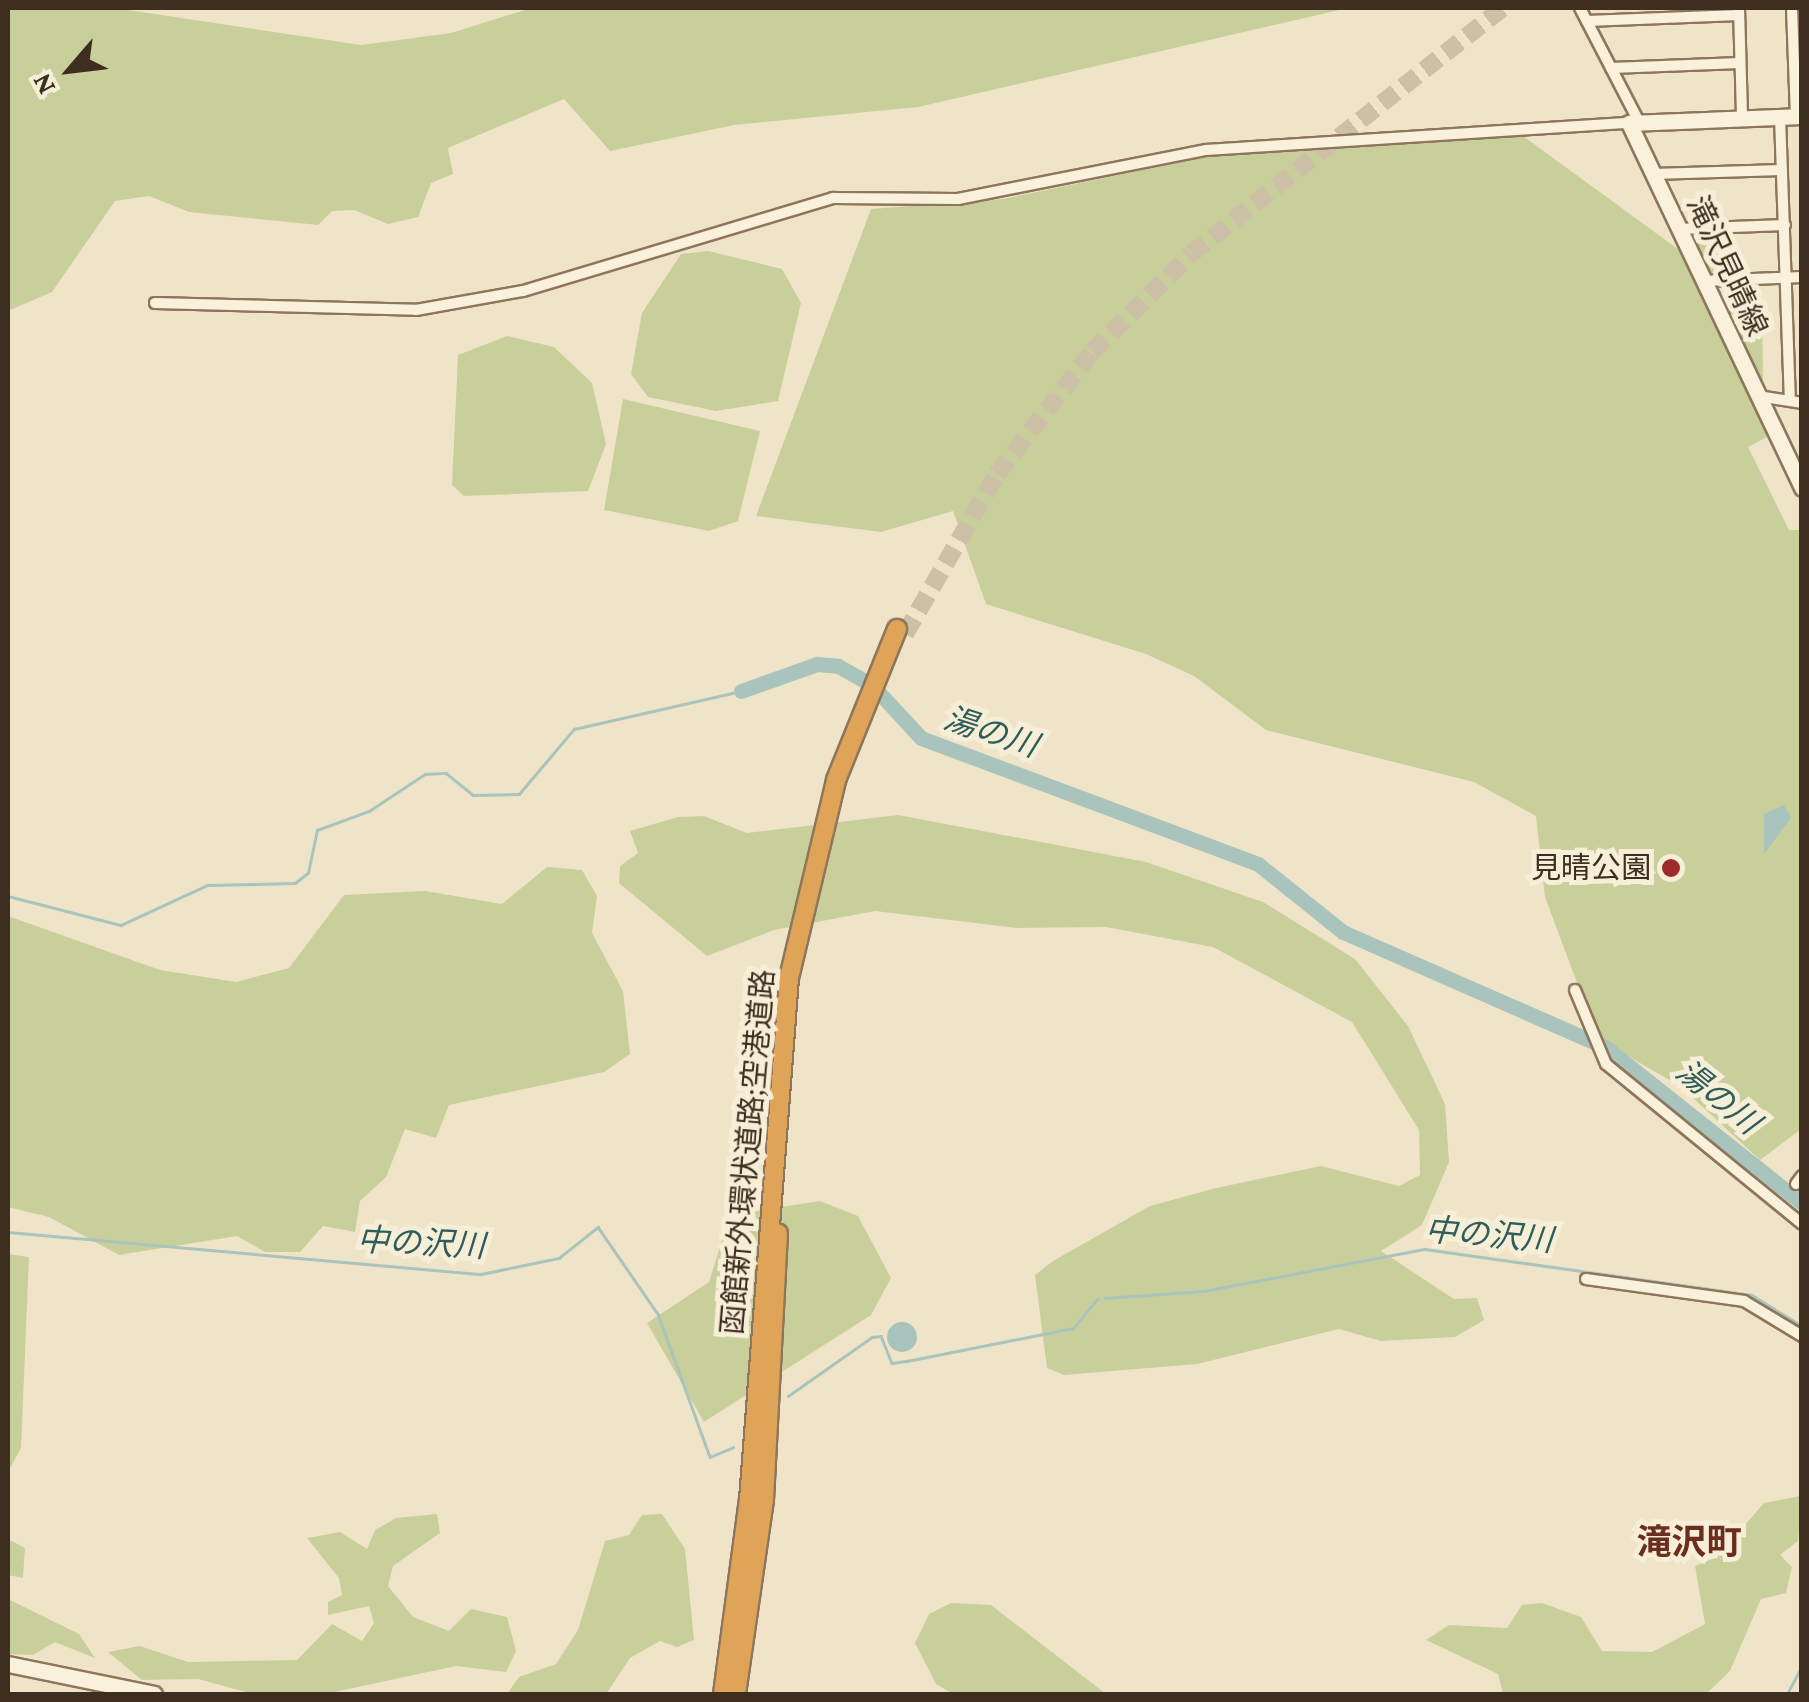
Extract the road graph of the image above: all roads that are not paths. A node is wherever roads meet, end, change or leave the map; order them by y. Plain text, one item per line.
1 (1580, 8) edge
2 (1792, 8) edge
3 (1739, 11) edge
4 (1587, 21) junction
5 (1740, 64) junction
6 (1611, 68) junction
7 (1792, 116) edge
8 (1742, 118) junction
9 (1634, 122) junction
10 (1782, 170) junction
11 (1653, 174) junction
12 (1785, 225) junction
13 (1679, 229) junction
14 (1802, 277) edge
15 (1787, 278) junction
16 (1703, 282) junction
17 (155, 303) dead end
18 (1758, 396) junction
19 (1796, 402) edge
20 (1802, 488) edge
21 (901, 631) tunnel mouth
22 (866, 710) junction
23 (1576, 990) dead end
24 (1802, 1224) edge
25 (1586, 1280) dead end
26 (1802, 1336) edge
27 (8, 1664) edge
28 (154, 1694) edge
29 (723, 1694) edge
30 (736, 1694) edge

1 - 4 street
2 - 7 street
3 - 4 street
3 - 5 street
4 - 6 street
5 - 6 street
5 - 8 street
6 - 9 street
7 - 8 street
7 - 10 street
8 - 9 street
9 - 11 street, 滝沢見晴線
9 - 17 street
10 - 11 street
10 - 12 street
11 - 13 street, 滝沢見晴線
12 - 13 street
12 - 15 street
13 - 16 street, 滝沢見晴線
14 - 15 street
15 - 16 street
15 - 19 street
16 - 18 street, 滝沢見晴線
18 - 19 street
18 - 20 street, 滝沢見晴線
21 - 22 highway, 函館新外環状道路;空港道路
22 - 29 highway, 函館新外環状道路;空港道路
22 - 30 highway, 函館新外環状道路;空港道路
23 - 24 street
25 - 26 street
27 - 28 street

